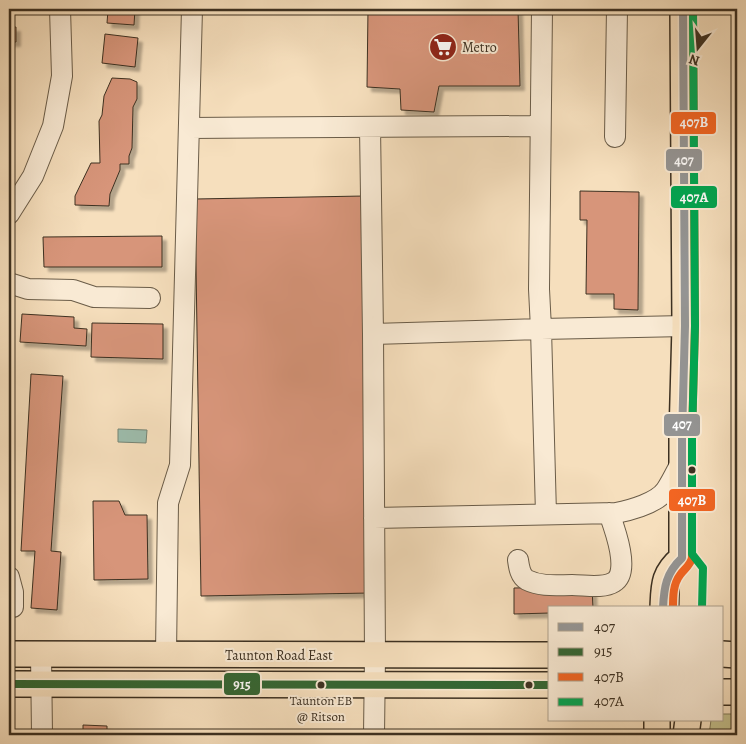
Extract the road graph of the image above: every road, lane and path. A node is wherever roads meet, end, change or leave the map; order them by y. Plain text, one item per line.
1 (60, 9) edge
2 (192, 9) edge
3 (542, 9) edge
4 (617, 9) edge
5 (683, 9) edge
6 (540, 125) junction
7 (370, 127) junction
8 (189, 128) junction
9 (615, 137) dead end
10 (9, 214) edge
11 (9, 284) edge
12 (150, 298) dead end
13 (685, 326) junction
14 (541, 329) junction
15 (374, 334) junction
16 (682, 461) junction
17 (612, 513) junction
18 (546, 514) junction
19 (374, 518) junction
20 (682, 558) junction
21 (518, 560) dead end
22 (9, 577) edge
23 (663, 606) edge
24 (692, 606) edge
25 (13, 607) dead end
26 (9, 654) edge
27 (40, 654) junction
28 (166, 654) junction
29 (724, 654) edge
30 (375, 655) junction
31 (548, 655) edge
32 (737, 655) edge
33 (9, 684) edge
34 (41, 684) junction
35 (375, 685) junction
36 (548, 685) edge
37 (724, 692) edge
38 (737, 692) edge
39 (657, 722) edge
40 (688, 722) edge
41 (42, 735) edge
42 (374, 735) edge
43 (657, 735) edge
44 (686, 735) edge

1 - 10 street
2 - 8 street
3 - 6 street
4 - 9 street
5 - 13 main road
6 - 7 street
6 - 14 street
7 - 8 street
7 - 15 street
8 - 28 street
11 - 12 street
13 - 14 street
13 - 16 main road
14 - 15 street
14 - 18 street
15 - 19 street
16 - 17 street
16 - 20 main road
17 - 18 street
17 - 21 street
18 - 19 street
19 - 30 street
20 - 23 main road
20 - 24 main road
22 - 25 street
26 - 27 main road, Taunton Road East
27 - 28 main road, Taunton Road East
27 - 34 street
28 - 30 main road, Taunton Road East
29 - 32 main road
30 - 31 main road, Taunton Road East
30 - 35 street
33 - 34 main road
34 - 35 main road
34 - 41 street
35 - 36 main road
35 - 42 street
37 - 38 main road
39 - 43 main road
40 - 44 main road

